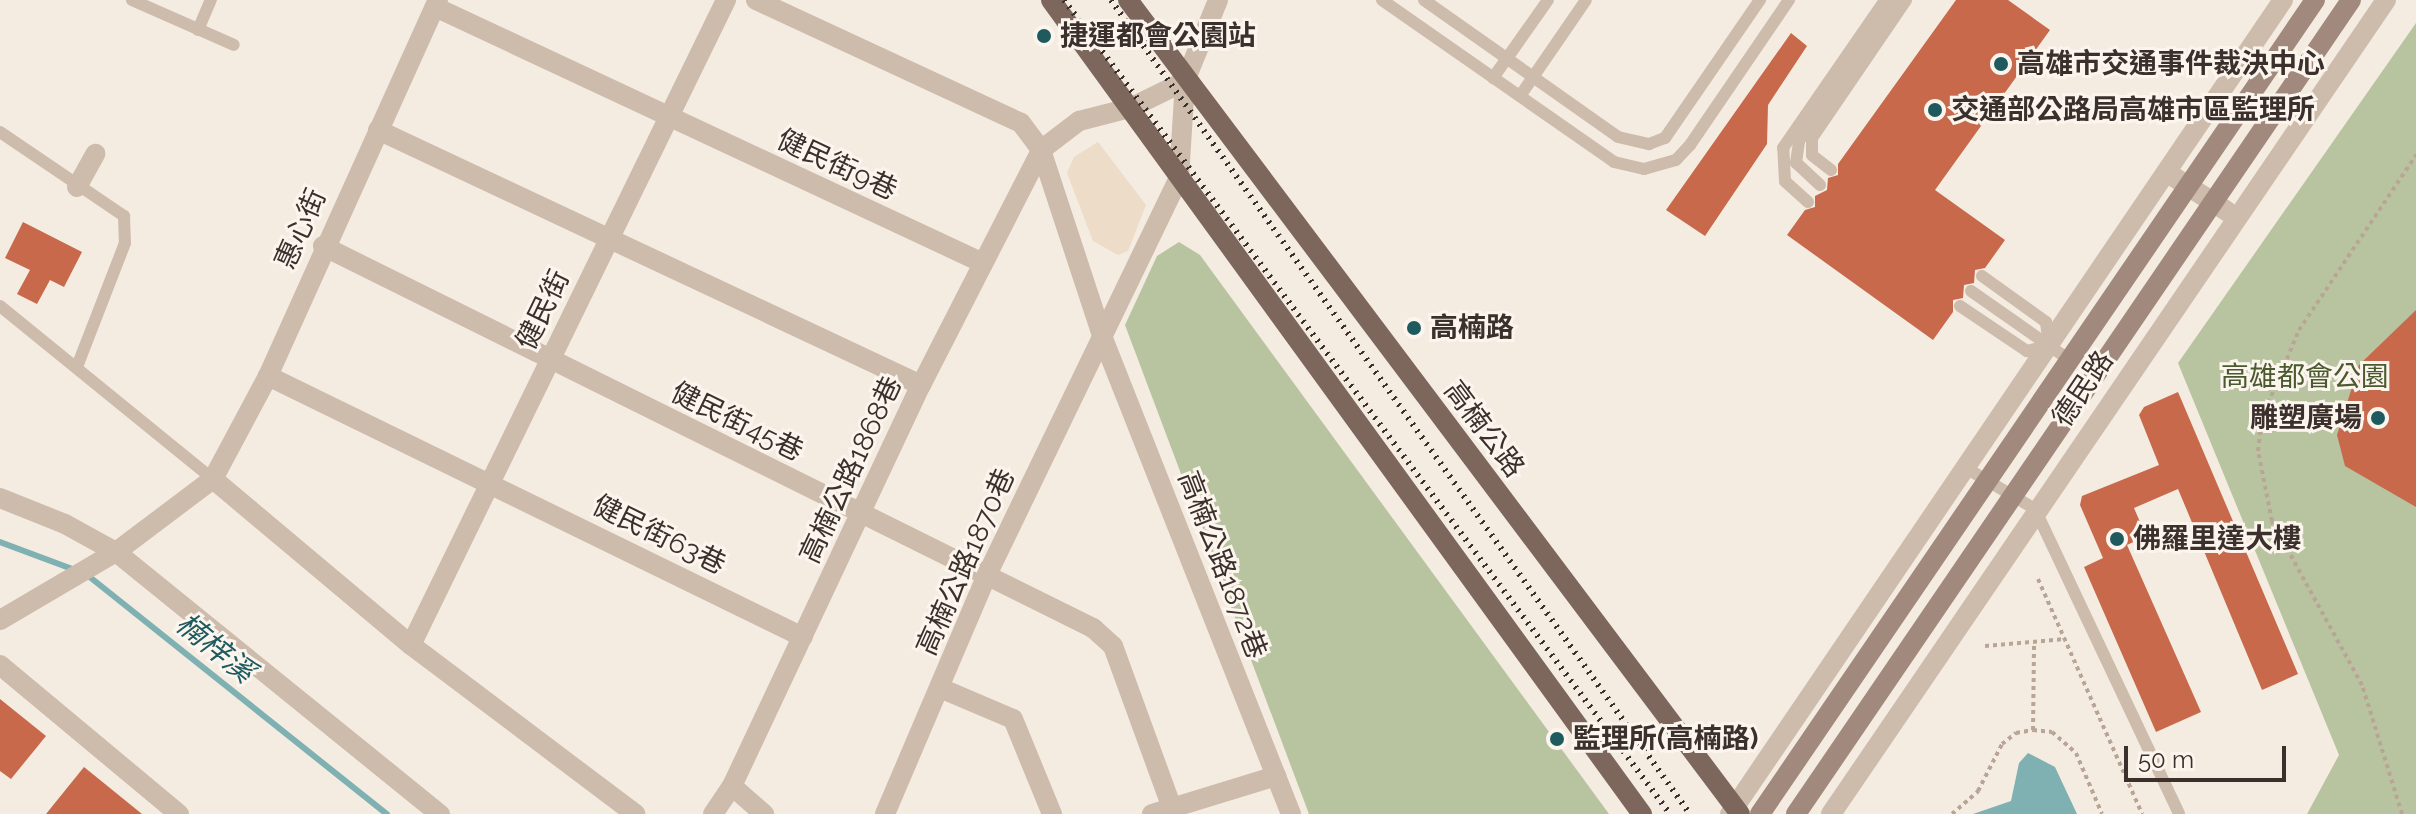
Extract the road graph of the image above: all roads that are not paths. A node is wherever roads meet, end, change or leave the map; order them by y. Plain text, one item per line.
1 (132, 0) edge
2 (211, 0) edge
3 (726, 0) edge
4 (756, 0) edge
5 (1051, 0) edge
6 (1128, 0) edge
7 (1218, 0) edge
8 (1382, 0) edge
9 (1424, 0) edge
10 (1548, 0) edge
11 (1586, 0) edge
12 (1760, 0) edge
13 (1789, 0) edge
14 (1885, 0) edge
15 (1895, 0) edge
16 (1906, 0) edge
17 (2283, 0) edge
18 (2315, 0) edge
19 (2351, 0) edge
20 (2386, 0) edge
21 (436, 4) edge
22 (198, 30) junction
23 (234, 45) dead end
24 (1507, 58) junction
25 (1533, 77) junction
26 (1493, 78) junction
27 (1185, 81) junction
28 (1520, 96) junction
29 (1130, 108) junction
30 (668, 118) junction
31 (378, 130) junction
32 (0, 132) edge
33 (1041, 150) junction
34 (95, 154) dead end
35 (1831, 170) dead end
36 (2166, 172) junction
37 (1179, 177) junction
38 (1820, 185) dead end
39 (2187, 185) junction
40 (77, 187) junction
41 (1808, 202) dead end
42 (2213, 202) junction
43 (2234, 216) junction
44 (610, 238) junction
45 (323, 246) junction
46 (983, 263) junction
47 (1982, 276) dead end
48 (1971, 291) dead end
49 (0, 306) edge
50 (1960, 306) dead end
51 (1102, 336) junction
52 (2049, 345) junction
53 (2068, 359) junction
54 (550, 361) junction
55 (77, 367) junction
56 (268, 376) junction
57 (921, 385) junction
58 (1966, 468) junction
59 (213, 479) junction
60 (1985, 480) junction
61 (490, 483) junction
62 (2012, 496) junction
63 (0, 498) edge
64 (2035, 509) junction
65 (862, 515) junction
66 (116, 552) junction
67 (986, 577) junction
68 (0, 620) edge
69 (803, 637) junction
70 (411, 645) junction
71 (0, 665) edge
72 (940, 688) junction
73 (1276, 776) junction
74 (732, 786) junction
75 (1166, 811) edge
76 (1735, 812) edge
77 (179, 814) edge
78 (440, 814) edge
79 (635, 814) edge
80 (713, 814) edge
81 (764, 814) edge
82 (885, 814) edge
83 (1052, 814) edge
84 (1291, 814) edge
85 (1642, 814) edge
86 (1760, 814) edge
87 (1796, 814) edge
88 (1831, 814) edge
89 (2179, 814) edge

1 - 22 lane
2 - 22 lane
3 - 30 street, 健民街
4 - 33 street, 高楠公路1872巷
5 - 29 main road
6 - 27 main road, 高楠公路
7 - 27 street
8 - 26 lane
9 - 24 lane
10 - 24 lane
11 - 25 lane
12 - 25 lane
13 - 28 lane
14 - 41 lane
15 - 38 lane
16 - 35 lane
17 - 36 street, 德民路
18 - 39 street, 德民路
19 - 42 street, 德民路
20 - 43 street, 德民路
21 - 30 street, 健民街9巷
21 - 31 street, 惠心街
22 - 23 lane
24 - 25 lane
24 - 26 lane
25 - 28 lane
26 - 28 lane
27 - 29 street
27 - 37 street
27 - 76 main road, 高楠公路
29 - 33 street
29 - 37 main road
30 - 44 street, 健民街
30 - 46 street, 健民街9巷
31 - 44 street
31 - 45 street, 惠心街
32 - 40 lane
33 - 46 street, 高楠公路1868巷
33 - 51 street, 高楠公路1872巷
34 - 40 street
36 - 39 street
36 - 52 street, 德民路
37 - 51 street, 高楠公路1870巷
37 - 85 main road
39 - 42 street
39 - 53 street, 德民路
40 - 55 lane
42 - 43 street
42 - 62 street, 德民路
43 - 64 street, 德民路
44 - 54 street, 健民街
44 - 57 street
45 - 54 street, 健民街45巷
45 - 56 street, 惠心街
46 - 57 street, 高楠公路1868巷
47 - 52 lane
48 - 52 lane
49 - 55 lane
50 - 52 lane
51 - 67 street, 高楠公路1870巷
51 - 73 street, 高楠公路1872巷
52 - 53 lane
52 - 58 street, 德民路
53 - 60 street, 德民路
54 - 61 street, 健民街
54 - 65 street, 健民街45巷
55 - 59 lane
56 - 59 street, 惠心街
56 - 61 street, 健民街63巷
57 - 65 street, 高楠公路1868巷
58 - 60 lane
58 - 76 street, 德民路
59 - 66 street
59 - 70 street
60 - 62 lane
60 - 86 street, 德民路
61 - 69 street, 健民街63巷
61 - 70 street, 健民街
62 - 64 lane
62 - 87 street, 德民路
63 - 66 street
64 - 88 street, 德民路
64 - 89 lane
65 - 67 street, 健民街45巷
65 - 69 street, 高楠公路1868巷
66 - 68 street
66 - 78 street
67 - 72 street, 高楠公路1870巷
67 - 75 street, 健民街45巷
69 - 74 street, 高楠公路1868巷
70 - 79 street
71 - 77 street
72 - 82 street, 高楠公路1870巷
72 - 83 street
73 - 75 street
73 - 84 street, 高楠公路1872巷
74 - 80 street, 高楠公路1868巷
74 - 81 street

